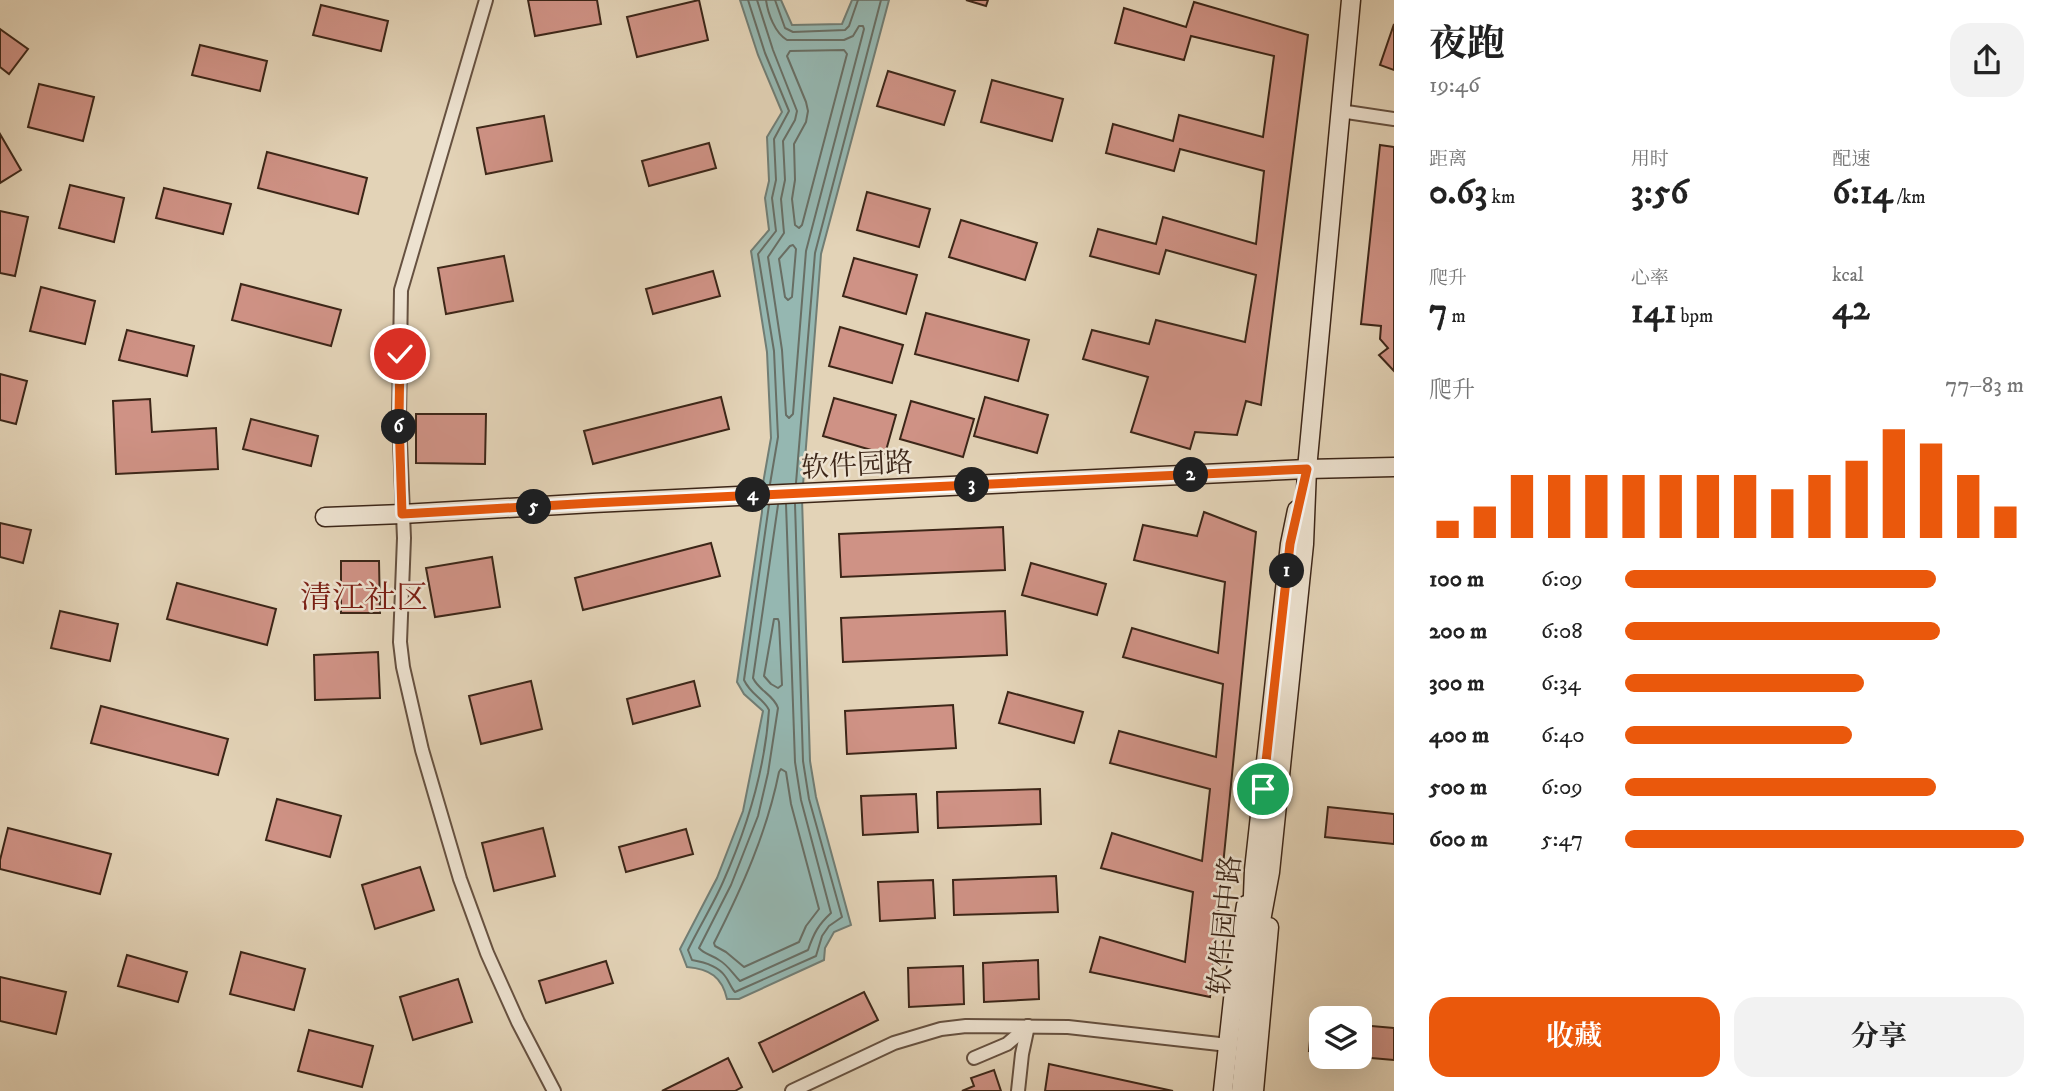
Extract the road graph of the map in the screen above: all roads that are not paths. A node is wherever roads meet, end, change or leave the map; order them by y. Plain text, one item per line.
1 (486, 0) edge
2 (1351, 0) edge
3 (1340, 111) junction
4 (1394, 119) edge
5 (1394, 459) edge
6 (1394, 467) edge
7 (1307, 469) junction
8 (402, 514) junction
9 (325, 517) dead end
10 (1262, 871) junction
11 (1252, 953) junction
12 (1028, 1026) junction
13 (1228, 1045) junction
14 (974, 1058) dead end
15 (554, 1091) edge
16 (792, 1091) edge
17 (1018, 1091) edge
18 (1223, 1091) edge
19 (1234, 1091) edge
20 (1241, 1091) edge
21 (1254, 1091) edge

1 - 8 street
2 - 3 main road, 软件园中路
3 - 4 street
3 - 7 main road, 软件园中路
5 - 7 main road
6 - 7 main road
7 - 8 main road, 软件园路
7 - 10 main road, 软件园中路
8 - 9 main road, 软件园路
8 - 15 street
10 - 11 main road, 软件园中路
10 - 13 main road
10 - 21 main road
11 - 19 main road, 软件园中路
11 - 20 main road, 软件园中路
12 - 13 street
12 - 14 street
12 - 16 street
12 - 17 street
13 - 18 main road

